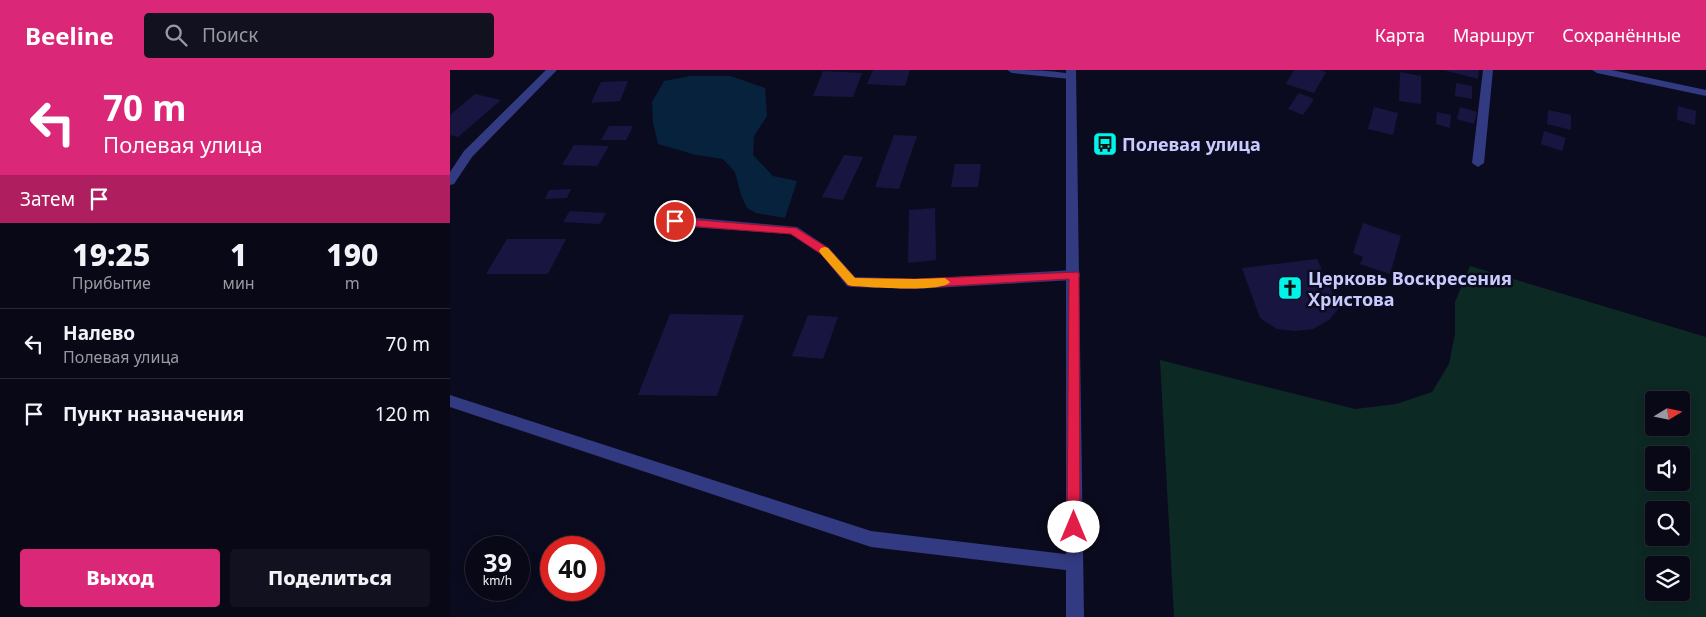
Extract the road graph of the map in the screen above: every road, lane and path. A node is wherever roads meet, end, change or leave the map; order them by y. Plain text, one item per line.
1 (552, 70) edge
2 (1012, 70) edge
3 (1488, 70) edge
4 (1597, 70) edge
5 (1070, 73) edge
6 (1706, 93) edge
7 (1478, 163) dead end
8 (450, 182) edge
9 (675, 221) dead end
10 (1074, 274) junction
11 (450, 401) edge
12 (1074, 563) junction
13 (1075, 617) edge

1 - 8 street
2 - 5 street
3 - 7 street
4 - 6 street
5 - 10 street
9 - 10 street
10 - 12 street
11 - 12 street
12 - 13 street

